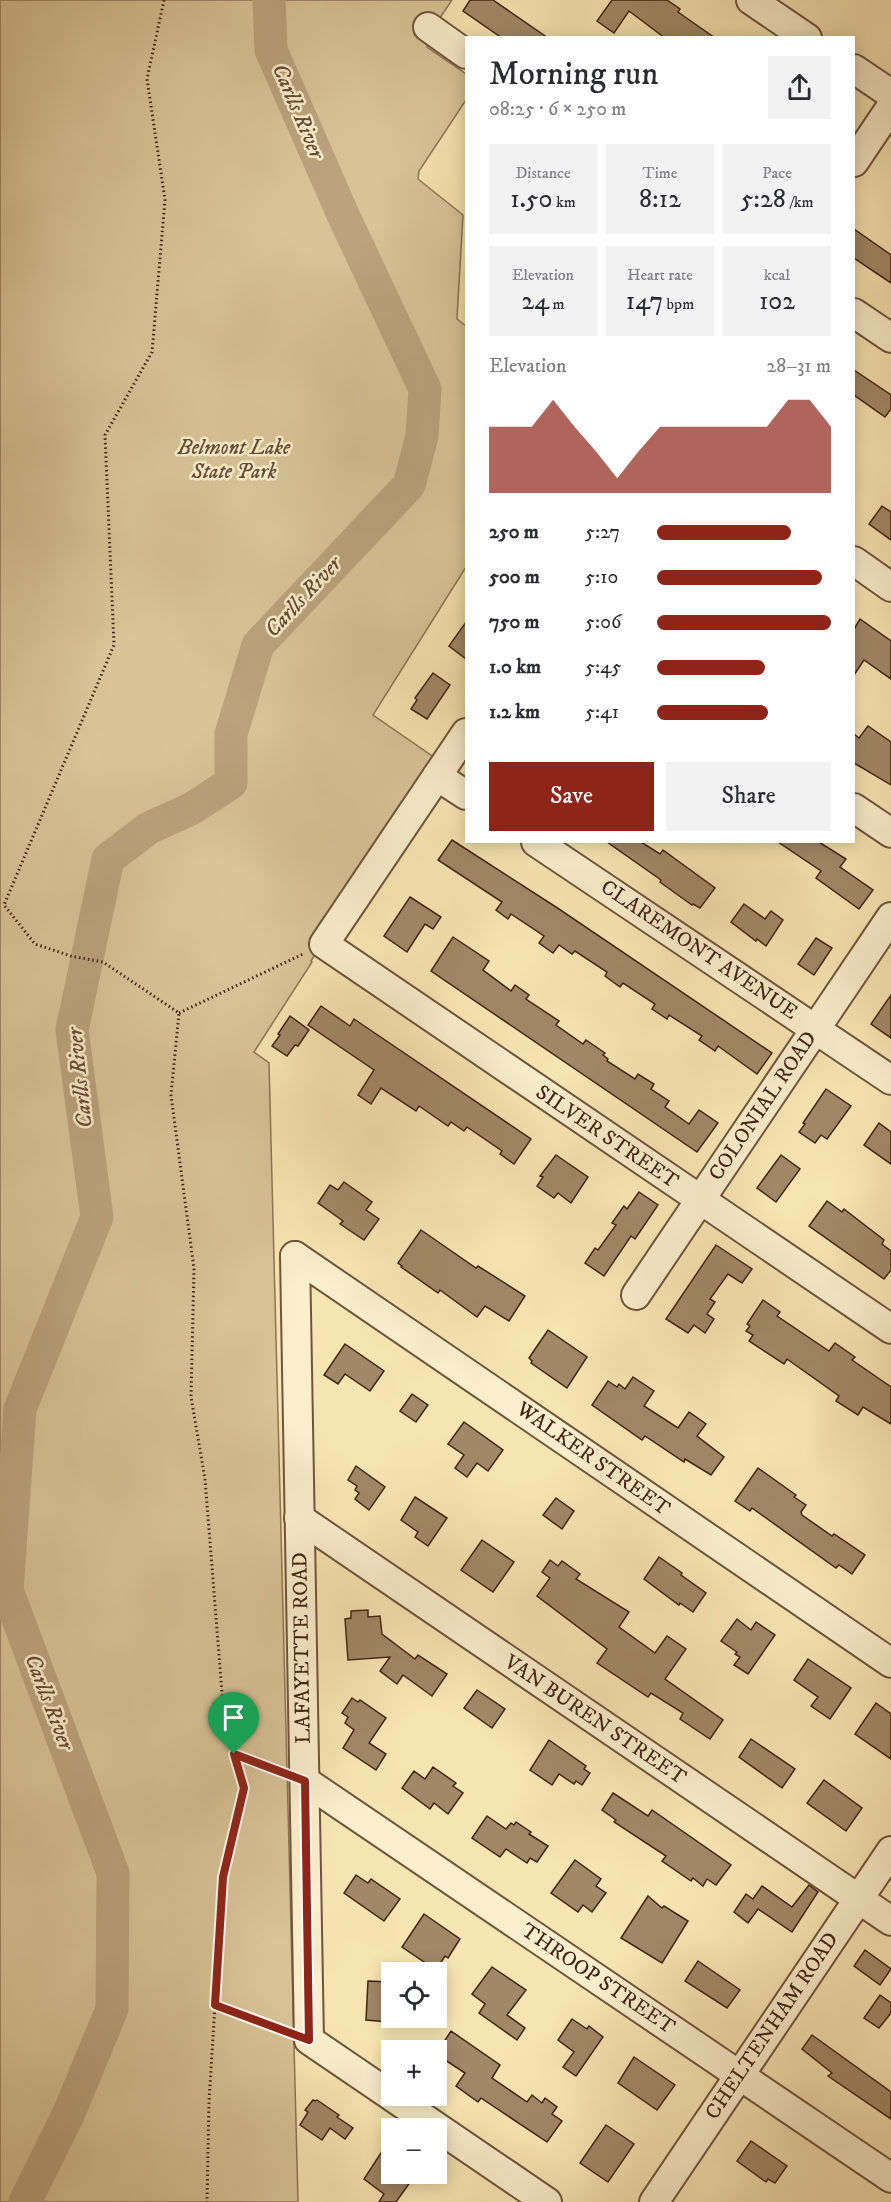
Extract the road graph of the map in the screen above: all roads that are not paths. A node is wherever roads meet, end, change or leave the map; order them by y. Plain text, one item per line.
1 (751, 0) edge
2 (428, 27) dead end
3 (804, 36) edge
4 (465, 53) edge
5 (855, 70) edge
6 (891, 94) edge
7 (891, 107) edge
8 (855, 161) edge
9 (855, 314) edge
10 (891, 338) edge
11 (855, 562) edge
12 (891, 586) edge
13 (465, 734) edge
14 (437, 776) junction
15 (465, 794) edge
16 (855, 809) edge
17 (891, 833) edge
18 (537, 843) edge
19 (891, 917) edge
20 (816, 1029) junction
21 (891, 1080) edge
22 (700, 1200) junction
23 (295, 1256) joint
24 (636, 1295) dead end
25 (891, 1329) edge
26 (299, 1518) junction
27 (891, 1663) edge
28 (305, 1781) junction
29 (891, 1851) edge
30 (858, 1898) junction
31 (891, 1921) edge
32 (738, 2075) junction
33 (891, 2178) edge
34 (548, 2202) edge
35 (654, 2202) edge

1 - 3 street
2 - 4 street
5 - 6 street
7 - 8 street
9 - 10 street
11 - 12 street
13 - 14 street
14 - 15 street
14 - 22 street, SILVER STREET
16 - 17 street
18 - 20 street, CLAREMONT AVENUE
19 - 20 street, COLONIAL ROAD
20 - 21 street, CLAREMONT AVENUE
20 - 22 street, COLONIAL ROAD
22 - 24 street, COLONIAL ROAD
22 - 25 street, SILVER STREET
23 - 26 street, LAFAYETTE ROAD
23 - 27 street, WALKER STREET
26 - 28 street, LAFAYETTE ROAD
26 - 30 street, VAN BUREN STREET
28 - 32 street, THROOP STREET
28 - 34 street, LAFAYETTE ROAD
29 - 30 street, CHELTENHAM ROAD
30 - 31 street, VAN BUREN STREET
30 - 32 street, CHELTENHAM ROAD
32 - 33 street, THROOP STREET
32 - 35 street, CHELTENHAM ROAD

